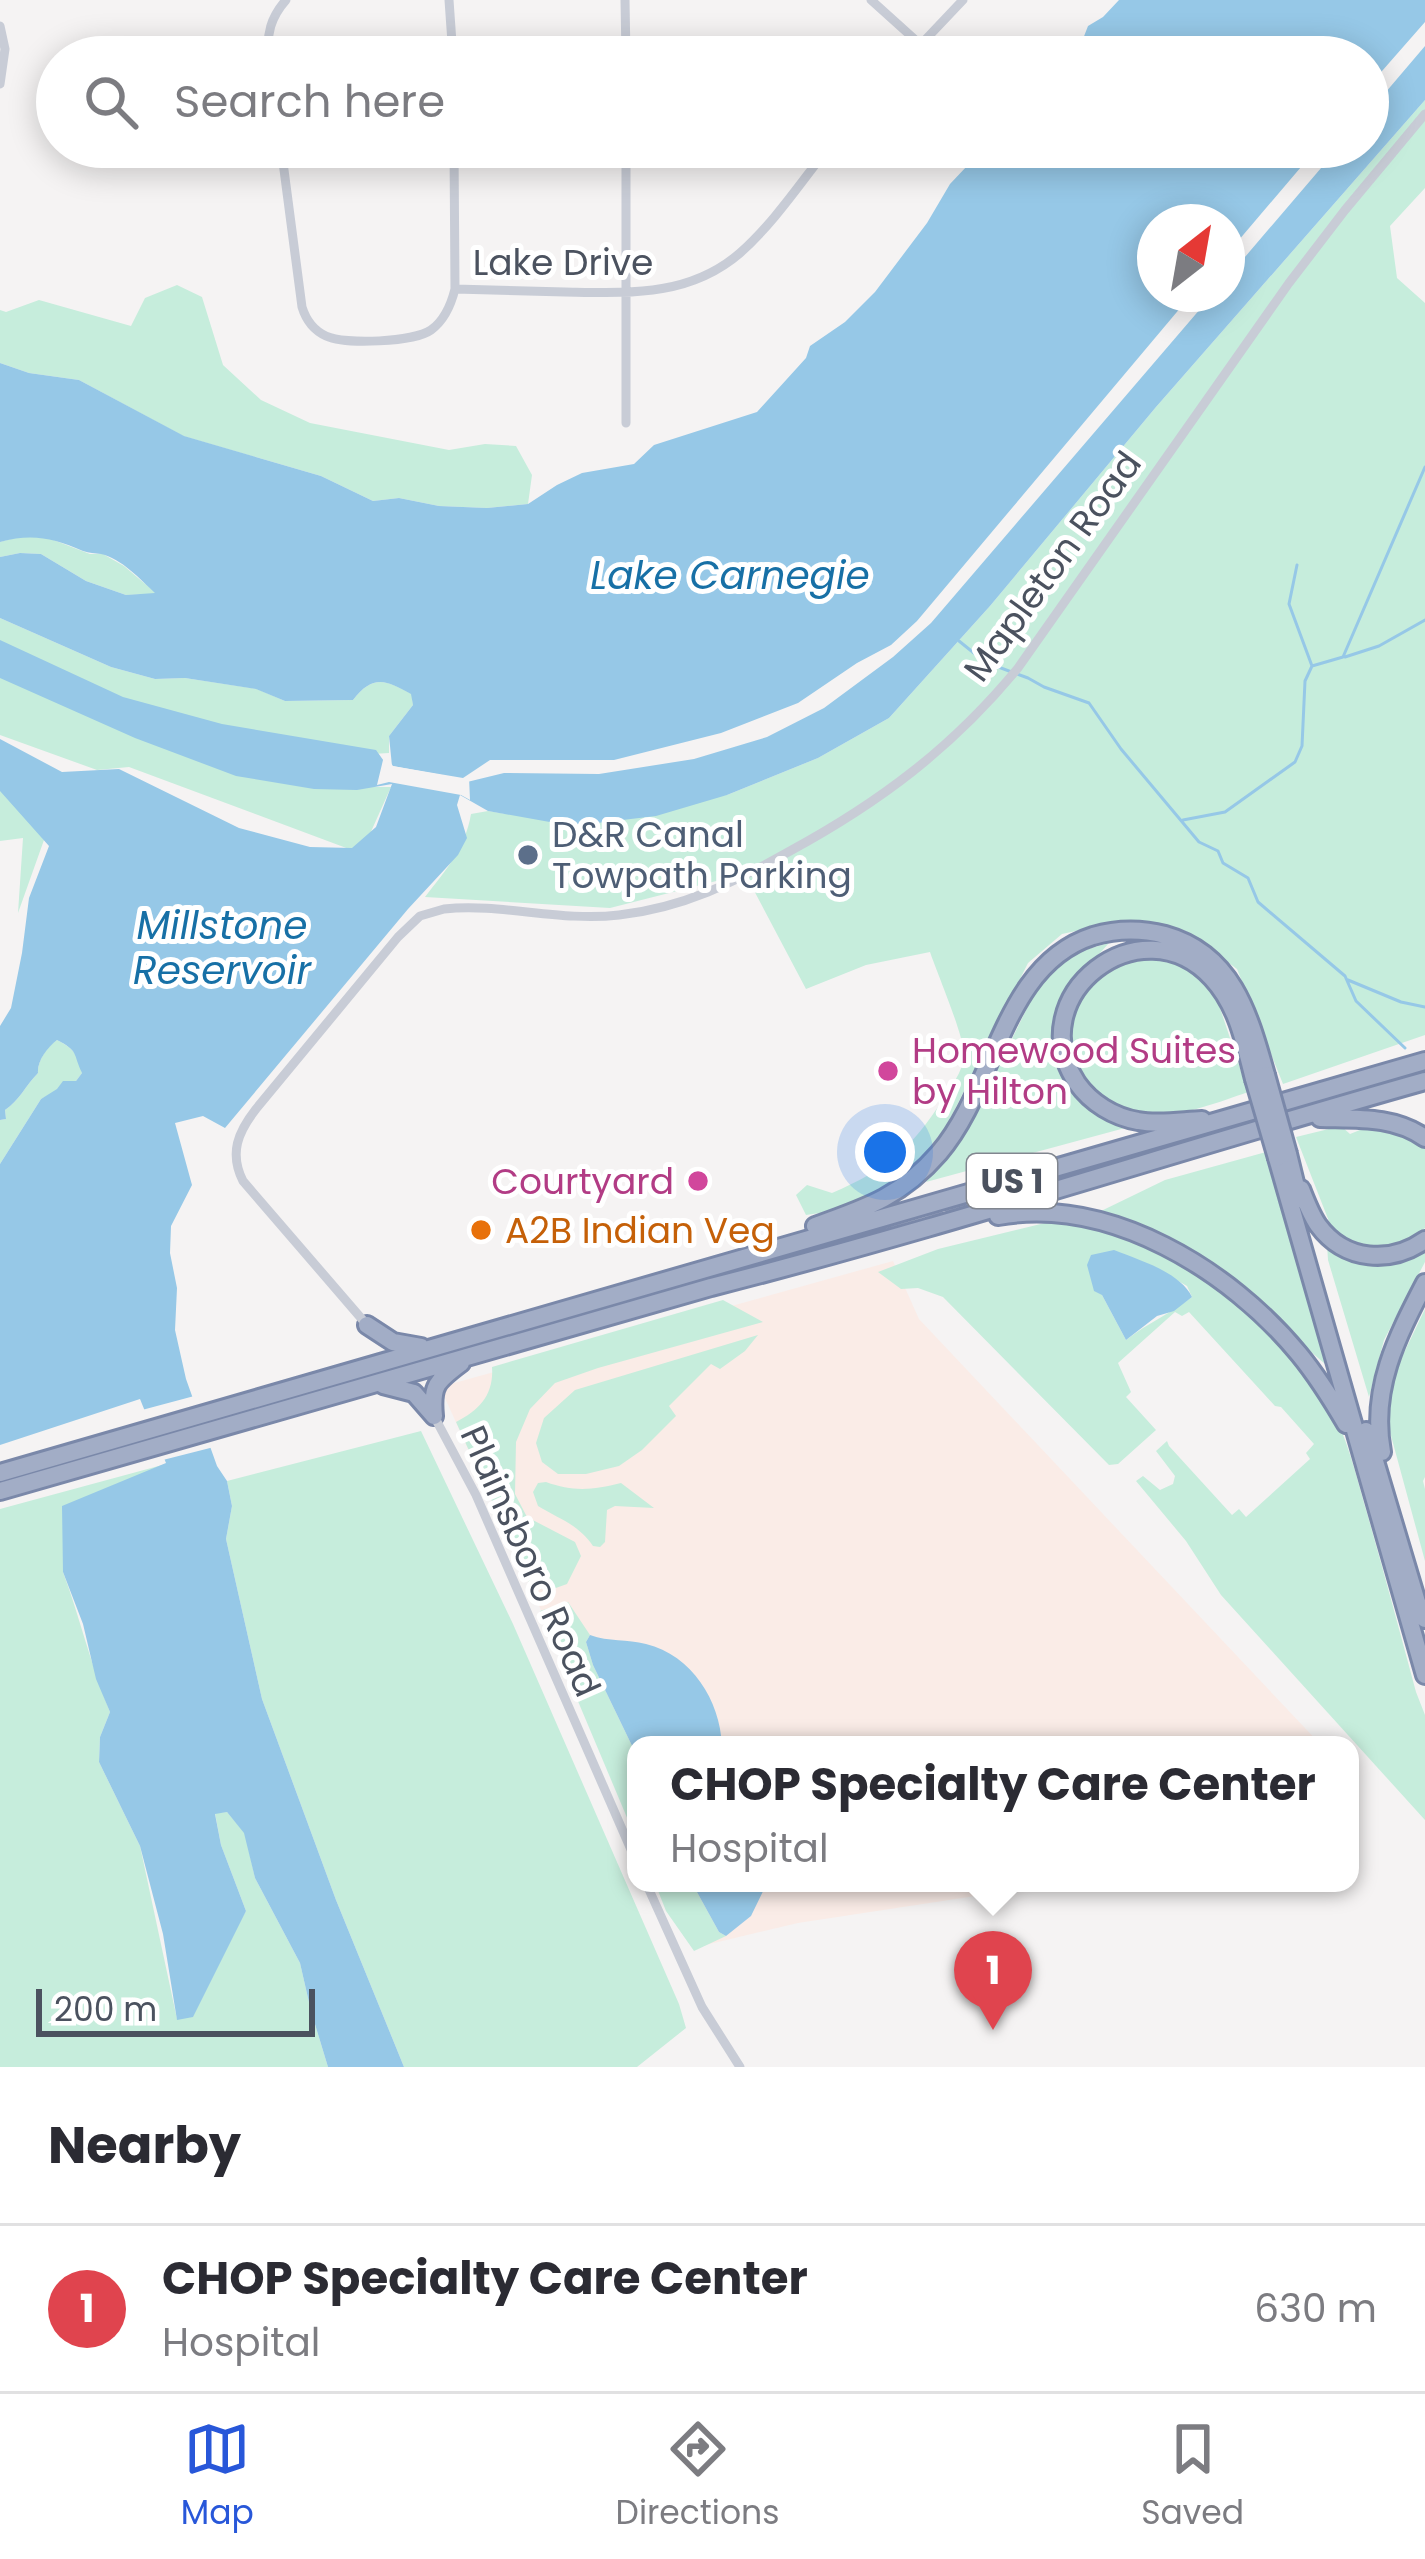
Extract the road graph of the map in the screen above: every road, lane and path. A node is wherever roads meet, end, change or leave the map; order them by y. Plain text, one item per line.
1 (286, 0) edge
2 (449, 0) edge
3 (625, 0) edge
4 (871, 0) edge
5 (963, 0) edge
6 (0, 26) edge
7 (269, 36) edge
8 (452, 36) edge
9 (626, 36) edge
10 (911, 36) edge
11 (929, 36) edge
12 (0, 84) edge
13 (1425, 114) edge
14 (1389, 157) edge
15 (284, 168) edge
16 (454, 168) edge
17 (626, 168) edge
18 (812, 168) edge
19 (1380, 168) edge
20 (454, 289) junction
21 (626, 293) junction
22 (626, 423) dead end
23 (1425, 1061) edge
24 (1260, 1077) junction
25 (1425, 1082) edge
26 (1301, 1117) junction
27 (1221, 1119) junction
28 (1425, 1138) edge
29 (1282, 1156) junction
30 (1294, 1174) junction
31 (961, 1218) junction
32 (801, 1239) junction
33 (1425, 1240) edge
34 (1425, 1283) edge
35 (367, 1325) junction
36 (428, 1348) junction
37 (475, 1354) junction
38 (352, 1372) junction
39 (377, 1384) junction
40 (434, 1416) junction
41 (208, 1422) junction
42 (149, 1439) junction
43 (1359, 1445) junction
44 (0, 1473) edge
45 (0, 1491) edge
46 (1425, 1603) edge
47 (1425, 1619) edge
48 (1425, 1675) edge
49 (627, 1840) edge
50 (650, 1892) edge
51 (740, 2067) edge

1 - 7 street
2 - 8 street
3 - 9 street
4 - 10 street
5 - 11 street
6 - 12 street
13 - 14 street, Mapleton Road
15 - 20 street
16 - 20 street
17 - 21 street
18 - 21 street, Lake Drive
19 - 35 street, Mapleton Road
20 - 21 street, Lake Drive
21 - 22 street
23 - 27 highway, US 1
24 - 27 highway
24 - 29 highway, bridge
24 - 32 highway
25 - 26 highway, US 1
26 - 28 highway
26 - 31 highway, US 1
27 - 32 highway, US 1
29 - 30 highway
29 - 43 highway
30 - 33 highway
30 - 47 highway
31 - 37 highway, US 1
31 - 43 highway
32 - 36 highway, US 1
34 - 46 highway
35 - 36 highway
35 - 38 highway
36 - 38 highway, US 1
37 - 39 highway, US 1
37 - 40 highway
38 - 41 highway, US 1
39 - 40 highway
39 - 41 highway, US 1
40 - 49 street, Plainsboro Road
41 - 42 highway, US 1
42 - 44 highway, US 1
42 - 45 highway, US 1
43 - 48 highway
50 - 51 street

